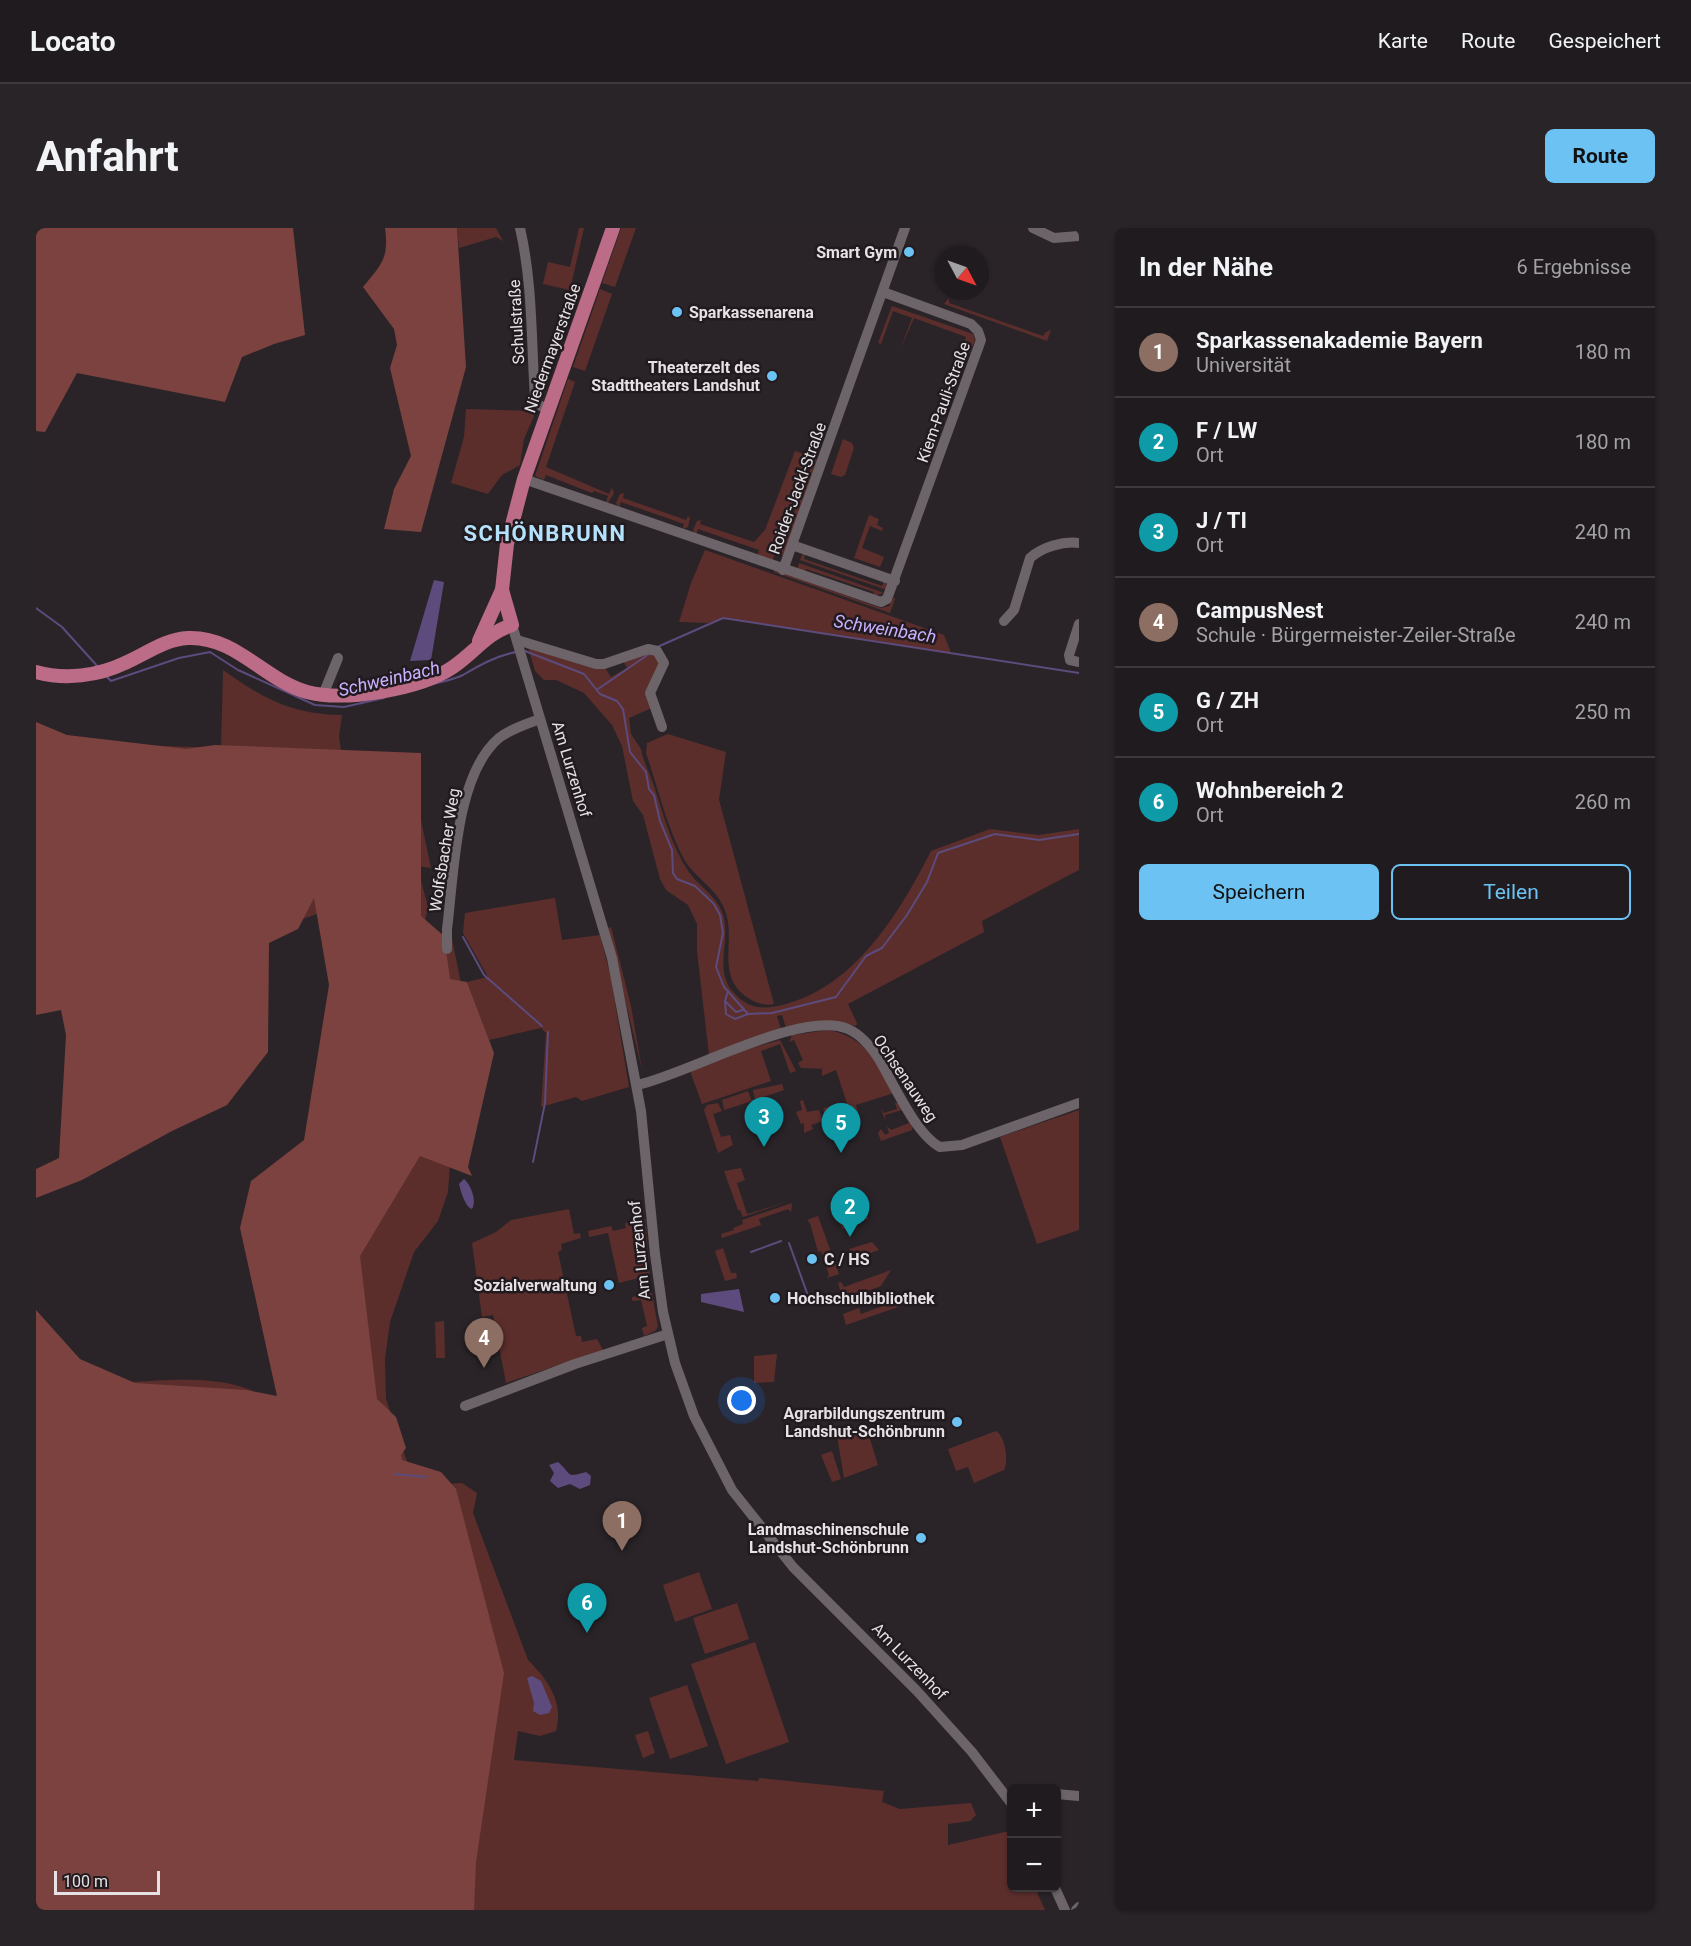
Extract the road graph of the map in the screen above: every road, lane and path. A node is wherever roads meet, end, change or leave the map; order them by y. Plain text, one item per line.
1 (520, 228) edge
2 (613, 228) edge
3 (905, 228) edge
4 (1032, 228) edge
5 (1079, 236) edge
6 (883, 292) junction
7 (547, 409) junction
8 (524, 479) junction
9 (1079, 543) edge
10 (792, 545) junction
11 (783, 570) junction
12 (895, 581) junction
13 (502, 590) junction
14 (1004, 621) dead end
15 (512, 625) junction
16 (1079, 627) edge
17 (518, 644) junction
18 (477, 646) junction
19 (338, 658) dead end
20 (1079, 662) edge
21 (36, 672) edge
22 (323, 695) junction
23 (540, 719) junction
24 (662, 727) dead end
25 (447, 949) dead end
26 (637, 1085) junction
27 (1079, 1103) edge
28 (668, 1334) junction
29 (465, 1406) dead end
30 (1061, 1794) edge
31 (1007, 1795) edge
32 (1079, 1796) edge
33 (1057, 1892) edge
34 (1065, 1910) edge

1 - 7 street, Schulstraße
2 - 7 main road, Niedermayerstraße
3 - 6 street, Roider-Jackl-Straße
4 - 5 street
6 - 10 street, Roider-Jackl-Straße
6 - 12 street, Kiem-Pauli-Straße
7 - 8 main road, Niedermayerstraße
8 - 11 street, Roider-Jackl-Straße
8 - 13 main road
9 - 14 street
10 - 11 street, Roider-Jackl-Straße
10 - 12 street
11 - 12 street, Kiem-Pauli-Straße
13 - 15 main road, Am Lurzenhof
13 - 18 main road
15 - 17 street, Am Lurzenhof
15 - 18 main road
16 - 20 street
17 - 23 street, Am Lurzenhof
17 - 24 street
18 - 22 main road
19 - 22 street
21 - 22 main road
23 - 25 street, Wolfsbacher Weg
23 - 26 street, Am Lurzenhof
26 - 27 street, Ochsenauweg
26 - 28 street, Am Lurzenhof
28 - 29 street
28 - 31 street, Am Lurzenhof
30 - 32 street
33 - 34 street

